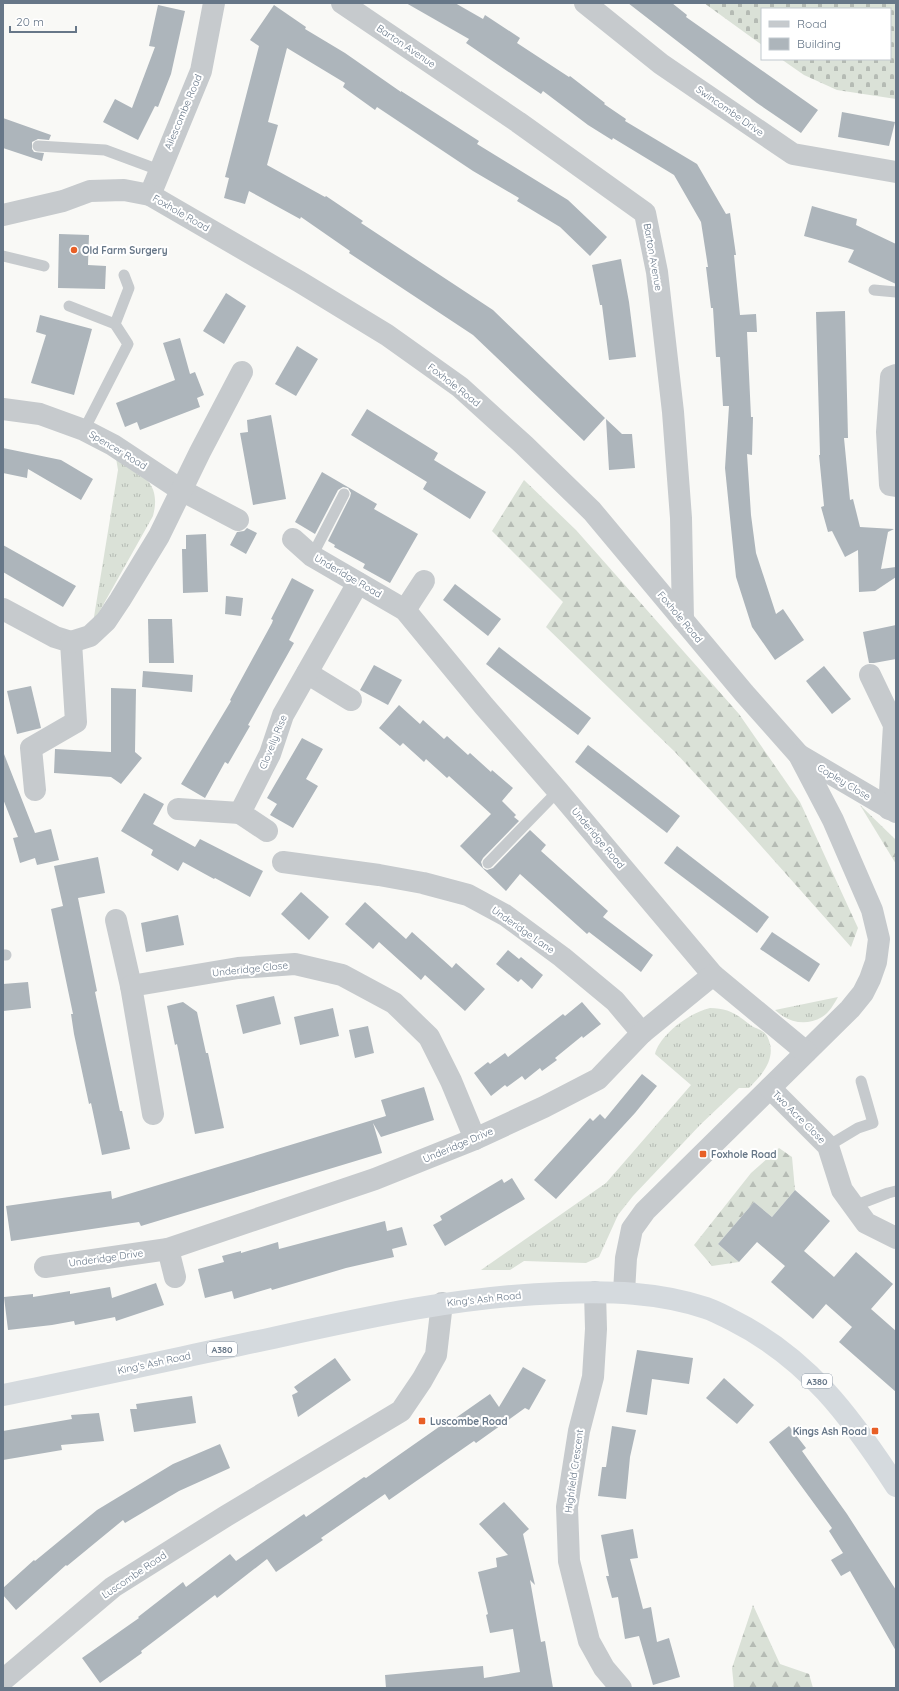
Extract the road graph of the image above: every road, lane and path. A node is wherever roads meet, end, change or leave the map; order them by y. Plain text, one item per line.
1 (214, 3) edge
2 (342, 3) edge
3 (585, 3) edge
4 (38, 146) dead end
5 (159, 170) junction
6 (896, 172) edge
7 (150, 195) junction
8 (3, 216) edge
9 (3, 256) edge
10 (44, 266) dead end
11 (124, 275) dead end
12 (874, 290) dead end
13 (896, 292) edge
14 (69, 306) dead end
15 (115, 324) junction
16 (242, 372) dead end
17 (896, 374) edge
18 (3, 409) edge
19 (84, 430) junction
20 (896, 486) edge
21 (182, 490) junction
22 (344, 494) dead end
23 (238, 520) dead end
24 (293, 540) dead end
25 (312, 556) junction
26 (424, 581) dead end
27 (358, 582) junction
28 (3, 609) edge
29 (405, 610) junction
30 (683, 620) junction
31 (71, 642) junction
32 (307, 673) junction
33 (870, 675) dead end
34 (351, 700) dead end
35 (895, 725) edge
36 (799, 755) junction
37 (35, 790) dead end
38 (558, 791) junction
39 (178, 810) dead end
40 (893, 811) edge
41 (240, 813) junction
42 (267, 831) dead end
43 (283, 862) dead end
44 (488, 863) dead end
45 (116, 920) dead end
46 (712, 975) junction
47 (131, 986) junction
48 (642, 1032) junction
49 (806, 1052) junction
50 (861, 1081) dead end
51 (770, 1088) junction
52 (153, 1114) dead end
53 (475, 1139) junction
54 (828, 1146) junction
55 (896, 1191) edge
56 (854, 1206) junction
57 (896, 1238) edge
58 (168, 1249) junction
59 (45, 1267) dead end
60 (175, 1277) dead end
61 (595, 1292) junction
62 (624, 1292) junction
63 (442, 1303) junction
64 (3, 1395) edge
65 (896, 1486) edge
66 (3, 1680) edge
67 (621, 1688) edge

1 - 5 street, Ailescombe Road
2 - 30 street, Barton Avenue
3 - 6 street, Swincombe Drive
4 - 5 lane
5 - 7 street, Ailescombe Road
7 - 8 street, Foxhole Road
7 - 30 street, Foxhole Road
9 - 10 lane
11 - 15 lane
12 - 13 lane
14 - 15 lane
15 - 19 lane
16 - 21 street
17 - 20 street
18 - 19 street, Spencer Road
19 - 21 street, Spencer Road
21 - 23 street, Spencer Road
21 - 31 street
22 - 25 lane
24 - 25 street, Underidge Road
25 - 27 street, Underidge Road
26 - 29 street
27 - 29 street, Underidge Road
27 - 32 street, Clovelly Rise
28 - 31 street
29 - 38 street, Underidge Road
30 - 36 street, Foxhole Road
31 - 37 street
32 - 34 street
32 - 41 street, Clovelly Rise
33 - 35 street, Copley Close
35 - 40 street, Copley Close
36 - 40 street, Copley Close
36 - 49 street, Foxhole Road
38 - 44 lane
38 - 46 street, Underidge Road
39 - 41 street
41 - 42 street
43 - 48 street, Underidge Lane
45 - 47 street
46 - 48 street, Underidge Drive
46 - 49 street, Underidge Road
47 - 52 street
47 - 53 street, Underidge Close
48 - 53 street, Underidge Drive
49 - 51 street, Foxhole Road
50 - 54 lane
51 - 54 street, Two Acre Close
51 - 62 street, Foxhole Road
53 - 58 street, Underidge Drive
54 - 56 street, Two Acre Close
55 - 56 lane
56 - 57 street, Two Acre Close
58 - 59 street, Underidge Drive
58 - 60 street
61 - 62 highway, King's Ash Road / A380
61 - 63 highway, King's Ash Road / A380
61 - 67 street, Highfield Crescent
62 - 65 highway, King's Ash Road / A380
63 - 64 highway, King's Ash Road / A380
63 - 66 street, Luscombe Road

